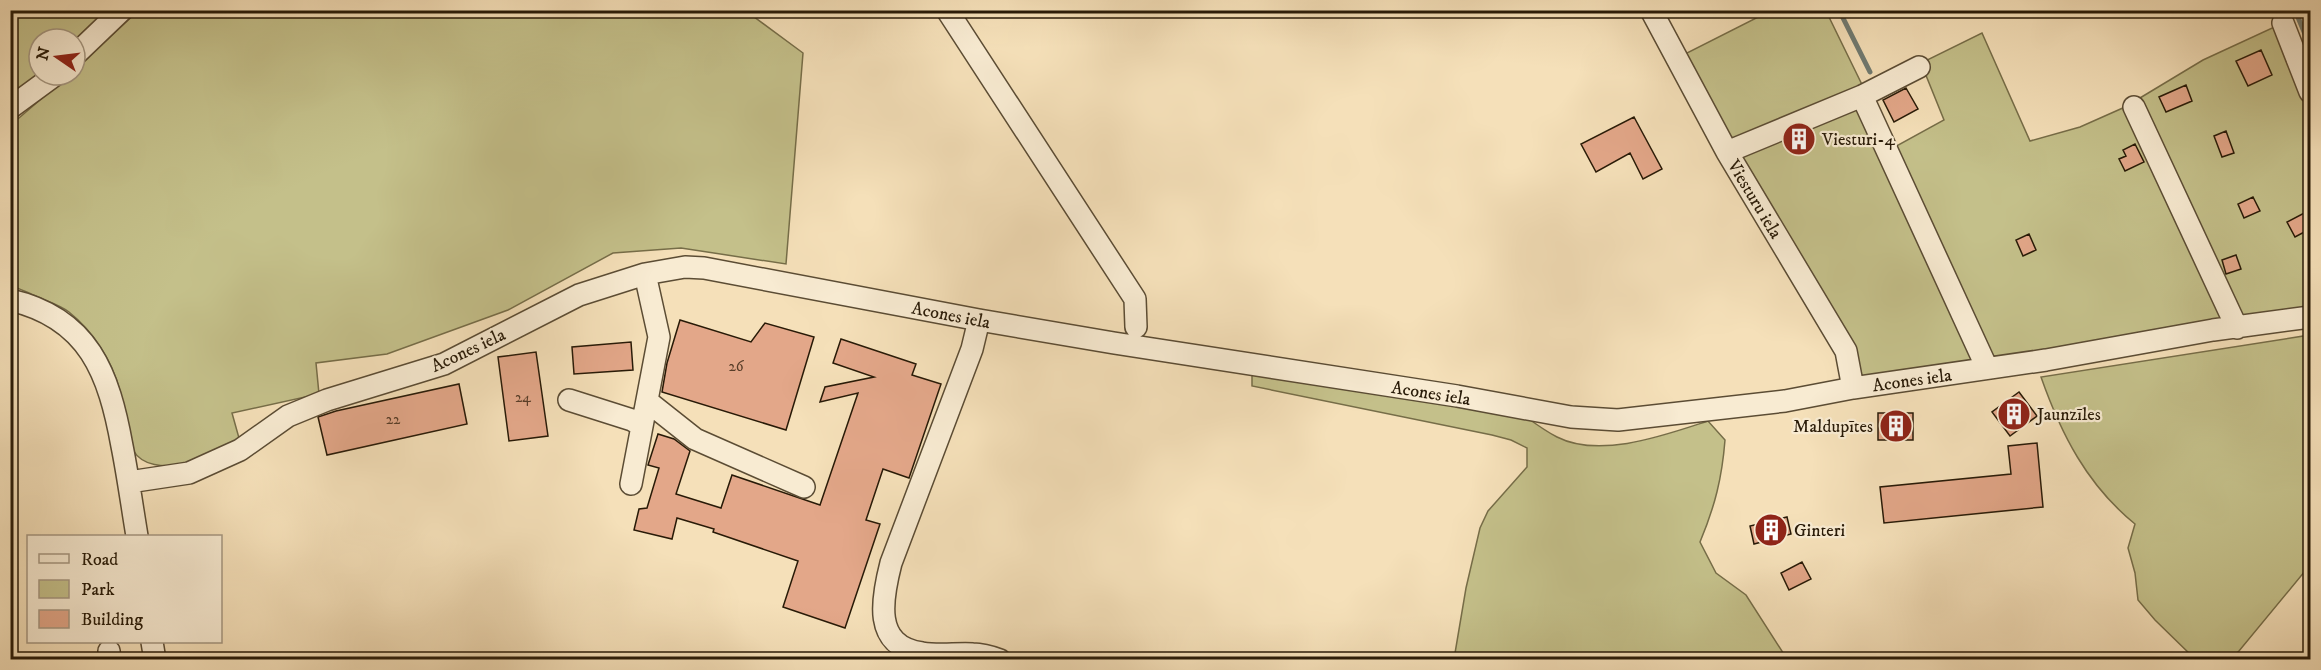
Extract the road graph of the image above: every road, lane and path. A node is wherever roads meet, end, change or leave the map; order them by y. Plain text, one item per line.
1 (122, 10) edge
2 (947, 10) edge
3 (1652, 10) edge
4 (2283, 23) dead end
5 (87, 44) edge
6 (1918, 67) dead end
7 (39, 87) edge
8 (2310, 92) edge
9 (1862, 96) junction
10 (2134, 107) dead end
11 (10, 108) edge
12 (1727, 152) junction
13 (645, 274) junction
14 (10, 300) edge
15 (2310, 317) edge
16 (979, 320) junction
17 (1136, 327) dead end
18 (2237, 328) junction
19 (1987, 368) junction
20 (1853, 388) junction
21 (570, 400) dead end
22 (647, 401) junction
23 (642, 426) junction
24 (129, 482) junction
25 (631, 484) dead end
26 (804, 487) dead end
27 (137, 535) edge
28 (152, 643) edge
29 (155, 660) edge
30 (1000, 660) edge

1 - 5 street
2 - 17 street
3 - 12 street, Viesturu iela
4 - 8 street
6 - 9 street
7 - 11 street
9 - 12 street
9 - 19 street
10 - 18 street
12 - 20 street, Viesturu iela
13 - 16 street, Acones iela
13 - 22 street
13 - 24 street, Acones iela
14 - 24 street
15 - 18 street, Acones iela
16 - 20 street, Acones iela
16 - 30 street
18 - 19 street, Acones iela
19 - 20 street, Acones iela
21 - 23 street
22 - 23 street
22 - 26 street
23 - 25 street
24 - 27 street
28 - 29 street

